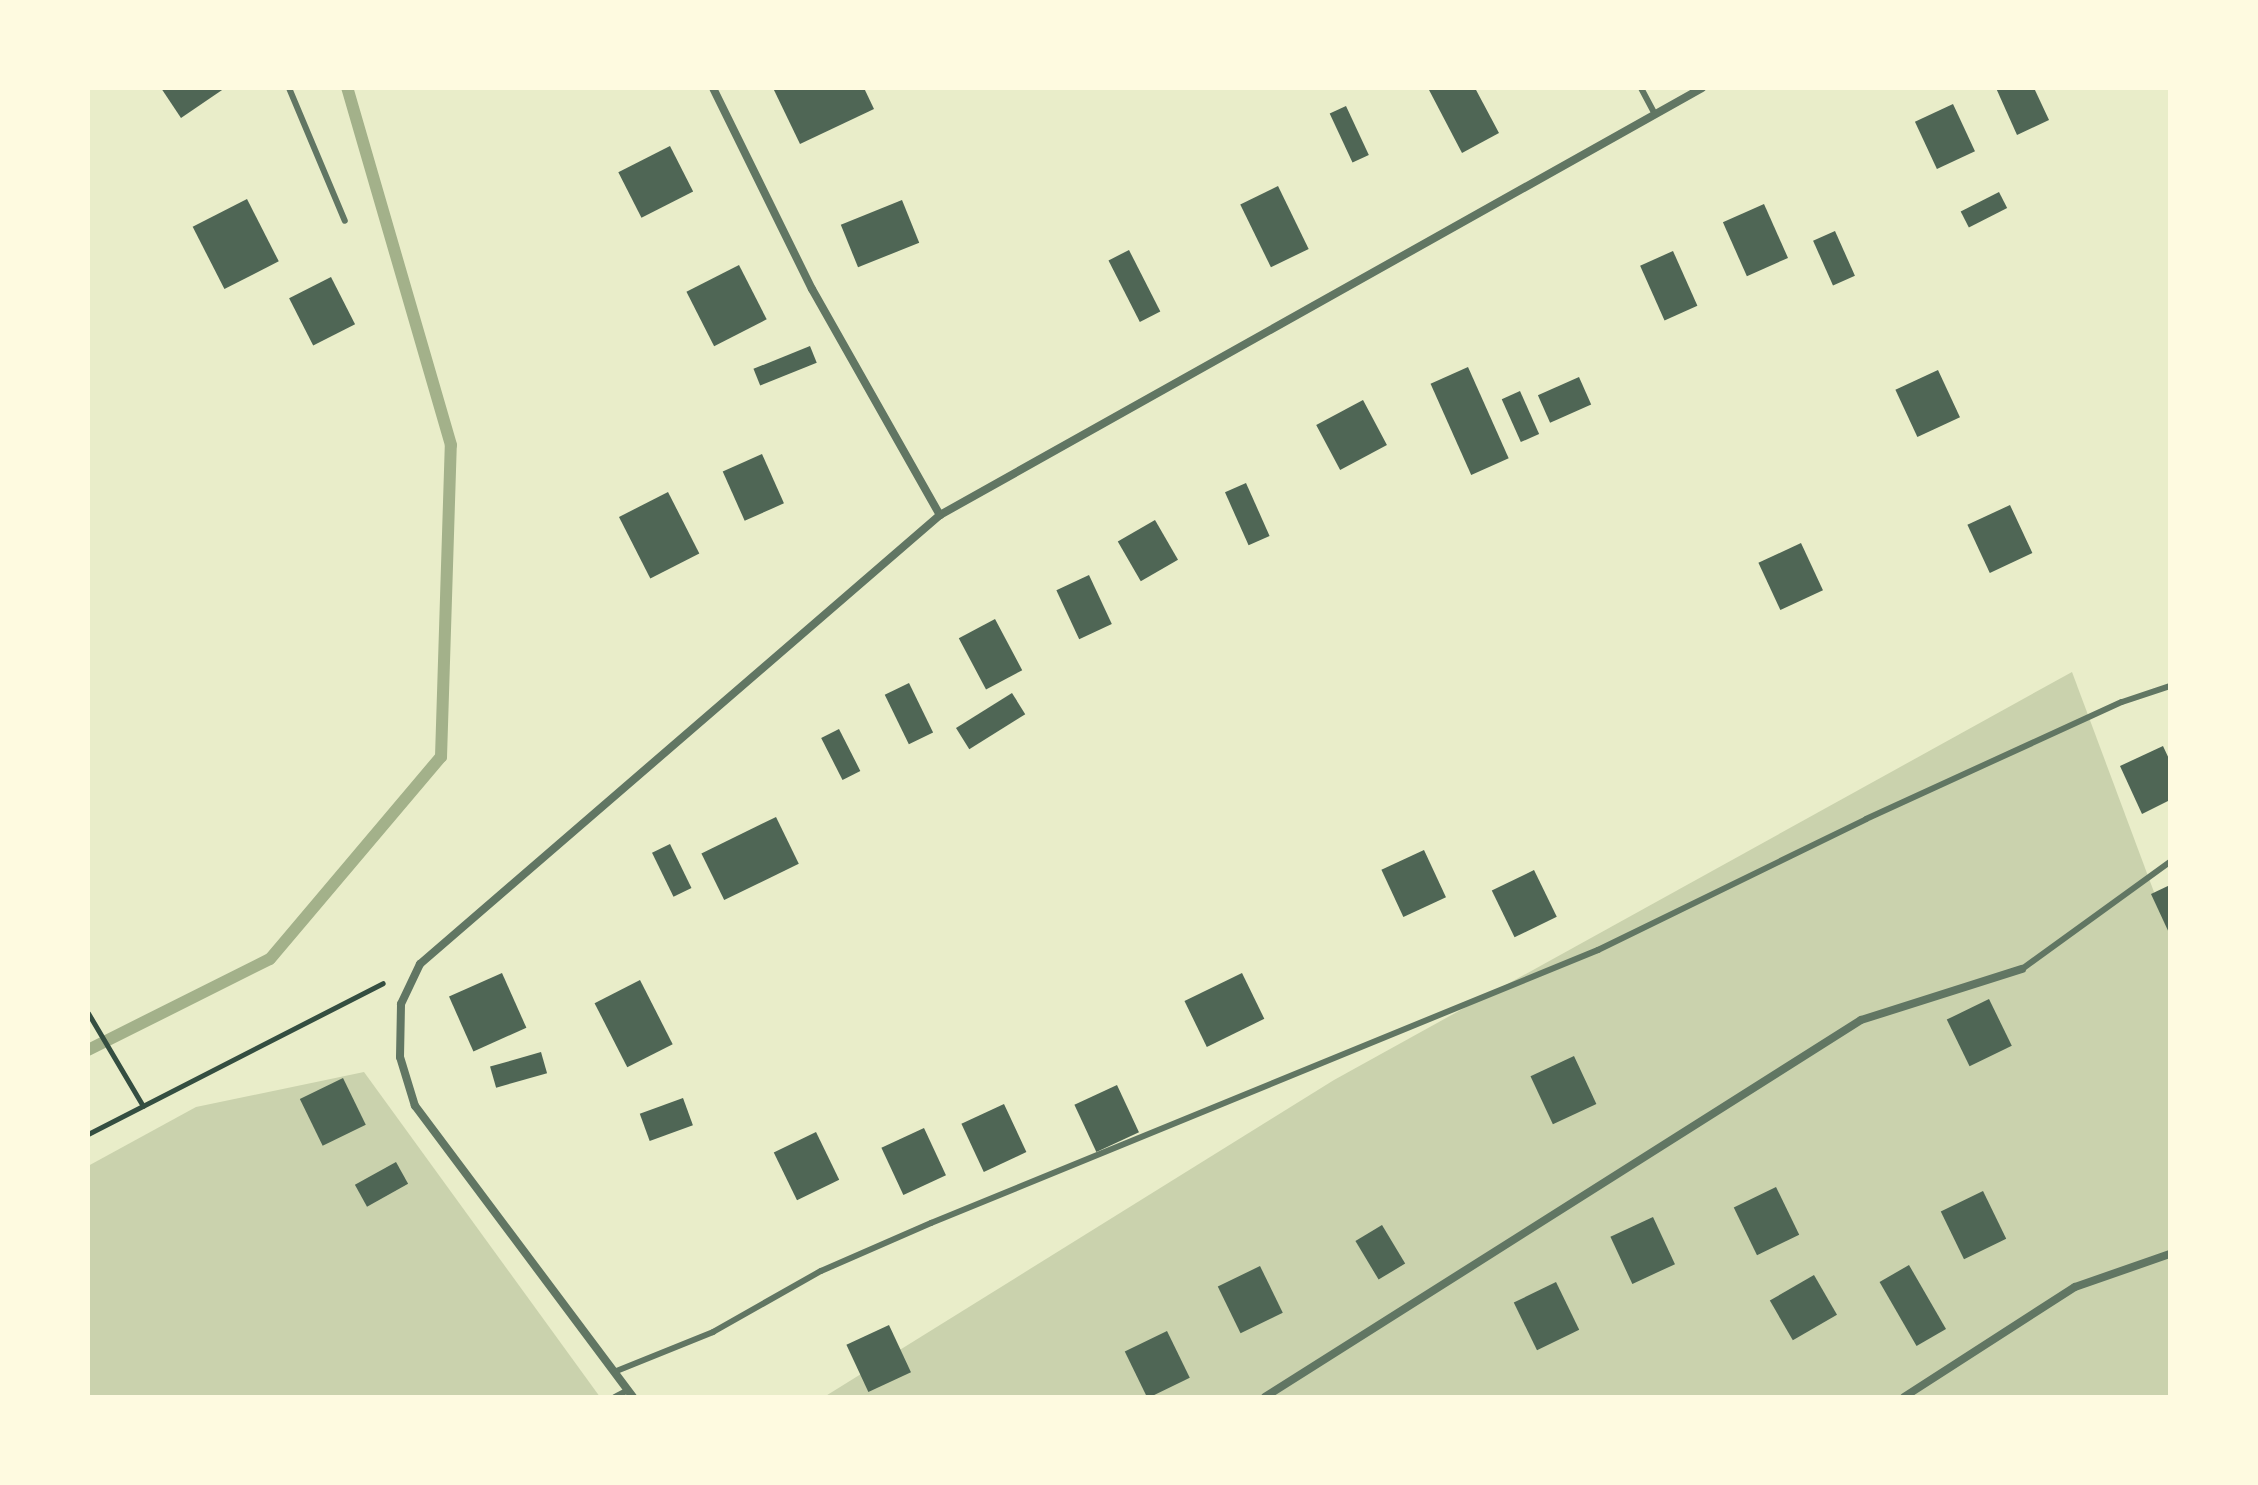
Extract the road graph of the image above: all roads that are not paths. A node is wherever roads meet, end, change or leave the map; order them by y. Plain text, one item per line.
1 (289, 88) edge
2 (713, 88) edge
3 (1641, 88) edge
4 (1702, 88) edge
5 (1655, 114) junction
6 (345, 221) dead end
7 (940, 515) junction
8 (2170, 686) edge
9 (2170, 862) edge
10 (2022, 969) joint
11 (2170, 1254) edge
12 (614, 1372) junction
13 (631, 1393) edge
14 (615, 1397) edge
15 (1265, 1397) edge
16 (1904, 1397) edge

1 - 6 lane
2 - 7 street
3 - 5 lane
4 - 5 street
5 - 7 street
7 - 12 street
8 - 12 lane
9 - 10 lane
10 - 15 street
11 - 16 street
12 - 13 street
13 - 14 lane

